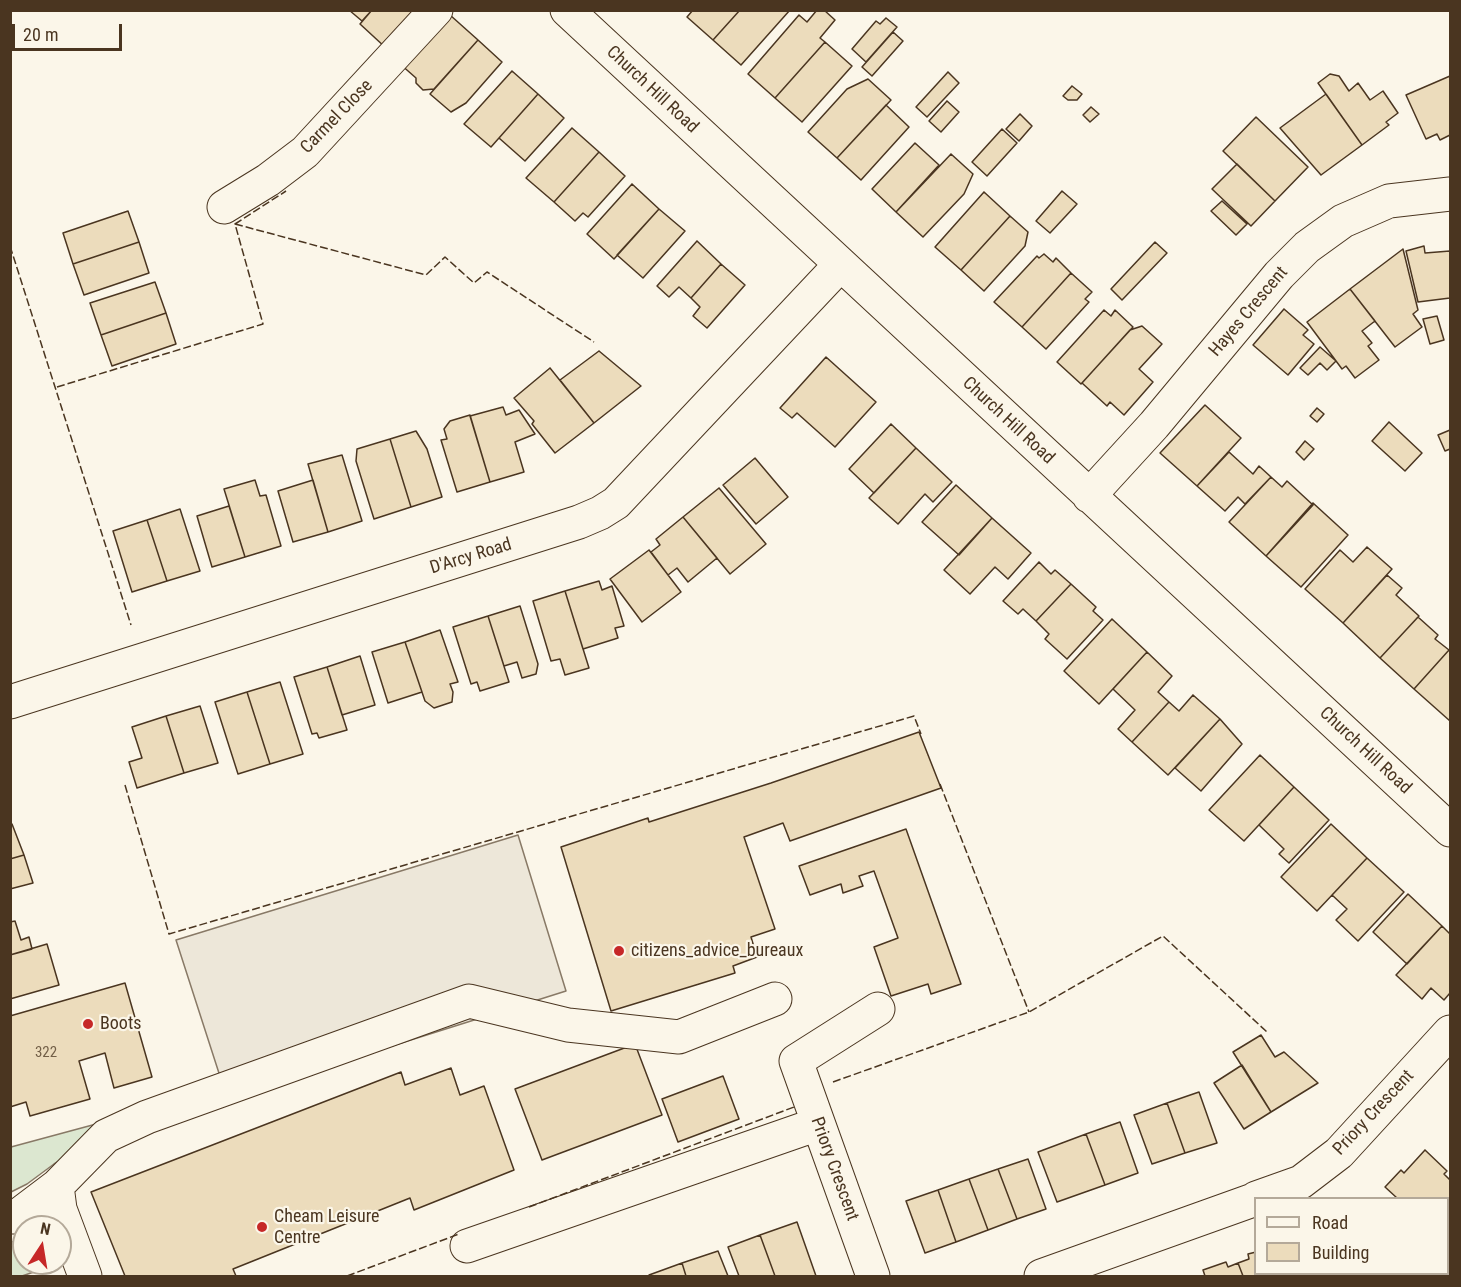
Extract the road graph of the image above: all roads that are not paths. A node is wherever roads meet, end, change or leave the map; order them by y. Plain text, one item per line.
1 (436, 10) edge
2 (567, 10) edge
3 (1450, 194) edge
4 (224, 207) dead end
5 (840, 265) junction
6 (1089, 496) junction
7 (10, 702) edge
8 (1450, 830) edge
9 (775, 999) dead end
10 (878, 1009) dead end
11 (1450, 1032) edge
12 (818, 1124) junction
13 (57, 1186) junction
14 (1261, 1197) edge
15 (1254, 1200) edge
16 (10, 1217) edge
17 (467, 1246) dead end
18 (85, 1276) edge
19 (873, 1276) edge
20 (1041, 1276) edge

1 - 4 street, Carmel Close
2 - 5 street, Church Hill Road
3 - 6 street, Hayes Crescent
5 - 6 street, Church Hill Road
5 - 7 street, D'Arcy Road
6 - 8 street, Church Hill Road
9 - 13 street
10 - 12 street, Priory Crescent
11 - 14 street, Priory Crescent
12 - 17 street
12 - 19 street, Priory Crescent
13 - 16 street
13 - 18 street
15 - 20 street, Priory Crescent

